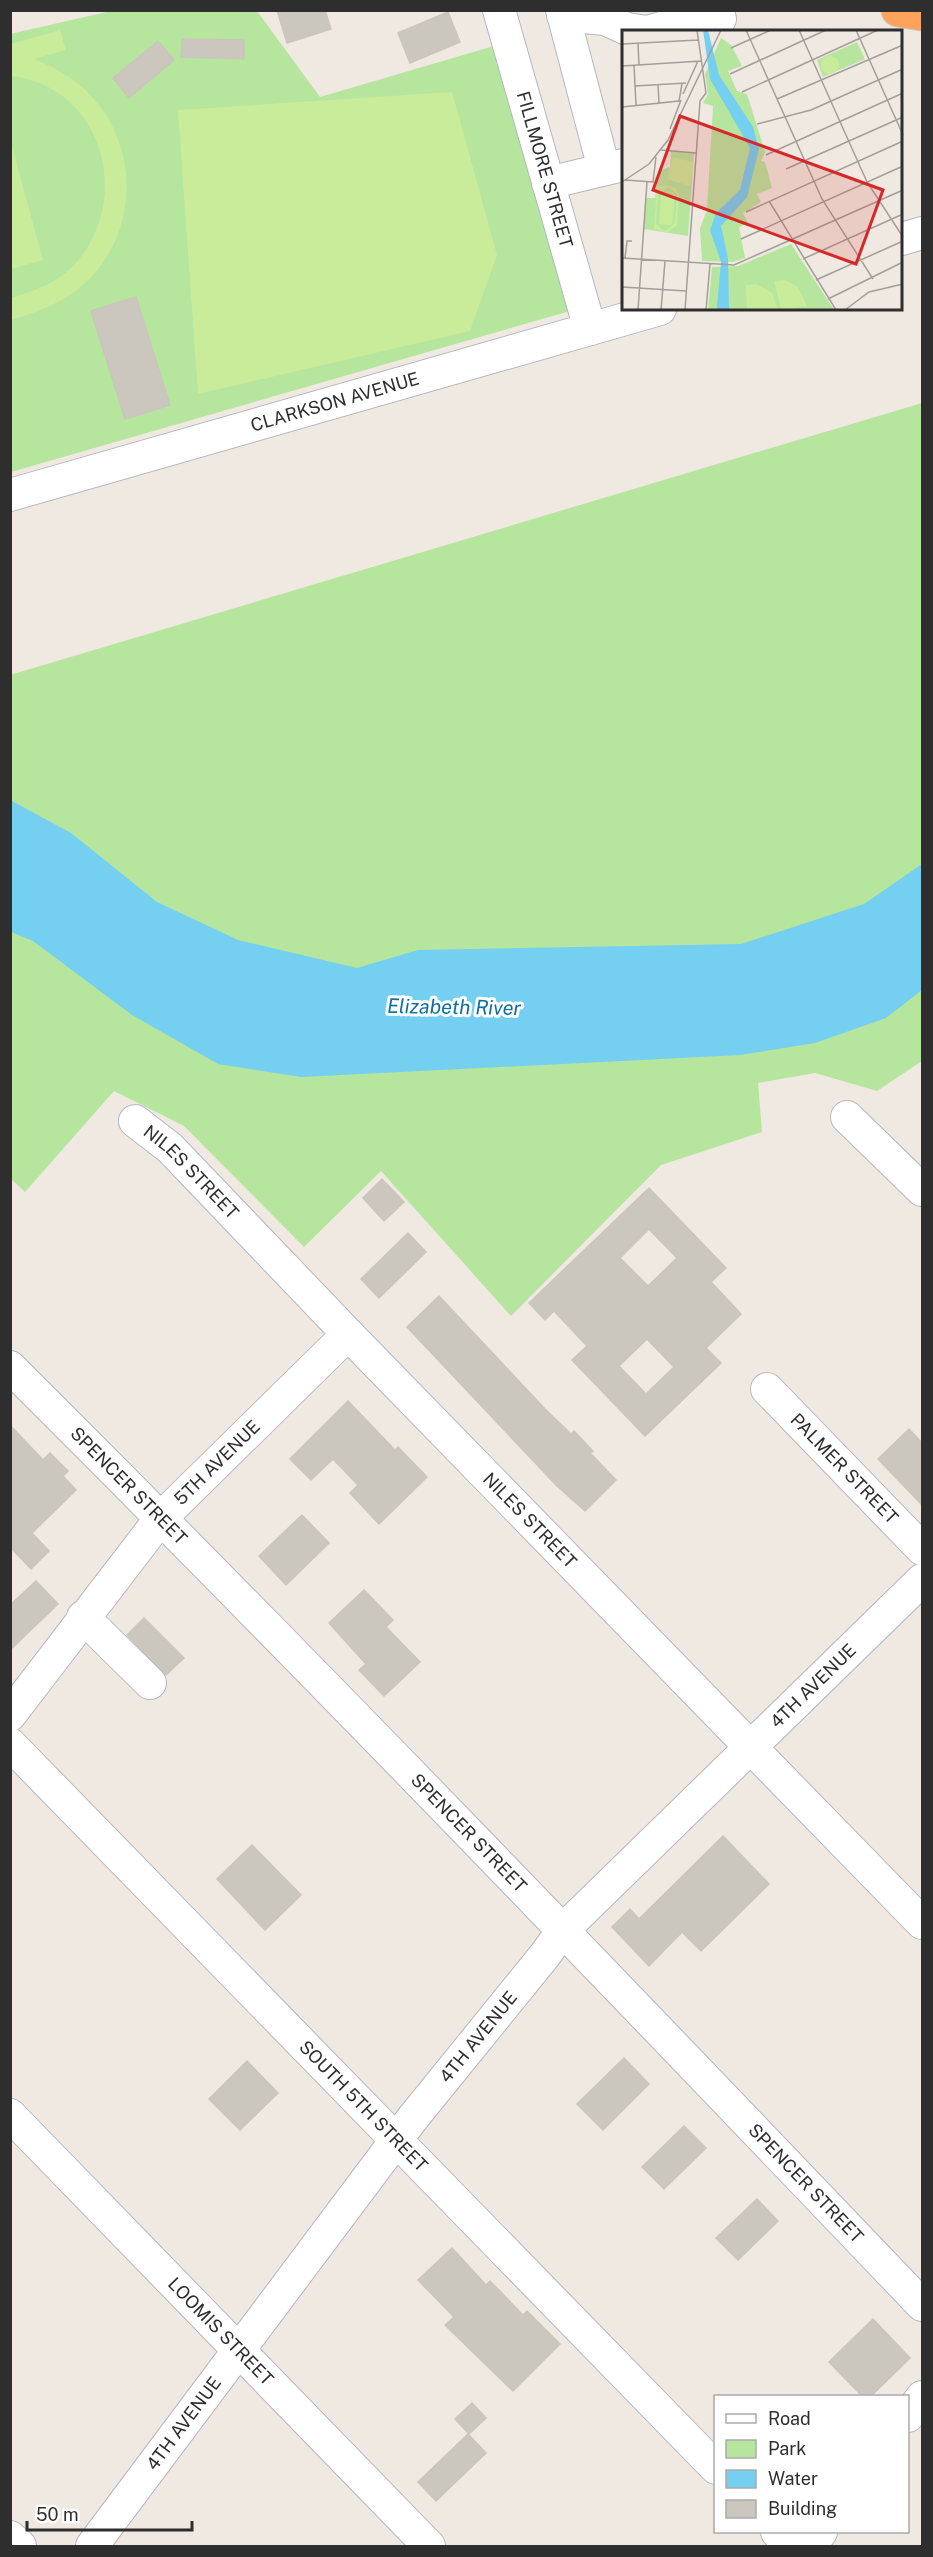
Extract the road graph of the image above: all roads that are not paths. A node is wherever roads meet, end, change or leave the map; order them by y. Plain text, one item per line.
1 (499, 10) edge
2 (898, 10) edge
3 (562, 13) edge
4 (922, 14) edge
5 (723, 20) edge
6 (636, 27) edge
7 (614, 167) edge
8 (548, 183) junction
9 (922, 233) edge
10 (903, 239) edge
11 (656, 310) edge
12 (590, 329) junction
13 (10, 495) edge
14 (847, 1117) dead end
15 (135, 1121) dead end
16 (922, 1190) edge
17 (348, 1334) junction
18 (10, 1367) edge
19 (767, 1389) dead end
20 (161, 1518) junction
21 (922, 1549) edge
22 (922, 1580) edge
23 (83, 1617) junction
24 (150, 1683) dead end
25 (10, 1715) edge
26 (10, 1744) edge
27 (751, 1746) junction
28 (922, 1923) edge
29 (563, 1930) junction
30 (10, 2115) edge
31 (396, 2140) junction
32 (922, 2305) edge
33 (239, 2350) junction
34 (922, 2397) edge
35 (909, 2415) edge
36 (714, 2466) edge
37 (778, 2533) edge
38 (820, 2533) edge
39 (10, 2537) edge
40 (20, 2547) edge
41 (92, 2547) edge
42 (429, 2547) edge
43 (792, 2547) edge
44 (810, 2547) edge

1 - 8 street, FILLMORE STREET
2 - 4 highway
3 - 6 street
3 - 7 street
5 - 6 street
7 - 8 street
8 - 12 street, FILLMORE STREET
9 - 10 street
11 - 12 street, CLARKSON AVENUE
12 - 13 street, CLARKSON AVENUE
14 - 16 street
15 - 17 street, NILES STREET
17 - 20 street, 5TH AVENUE
17 - 27 street, NILES STREET
18 - 20 street, SPENCER STREET
19 - 21 street, PALMER STREET
20 - 23 street, 5TH AVENUE
20 - 29 street, SPENCER STREET
22 - 27 street, 4TH AVENUE
23 - 24 street
23 - 25 street, 5TH AVENUE
26 - 31 street, SOUTH 5TH STREET
27 - 28 street, NILES STREET
27 - 29 street, 4TH AVENUE
29 - 31 street, 4TH AVENUE
29 - 32 street, SPENCER STREET
30 - 33 street, LOOMIS STREET
31 - 33 street, 4TH AVENUE
31 - 36 street, SOUTH 5TH STREET
33 - 41 street, 4TH AVENUE
33 - 42 street, LOOMIS STREET
34 - 35 street
37 - 43 street
38 - 44 street
39 - 40 street

